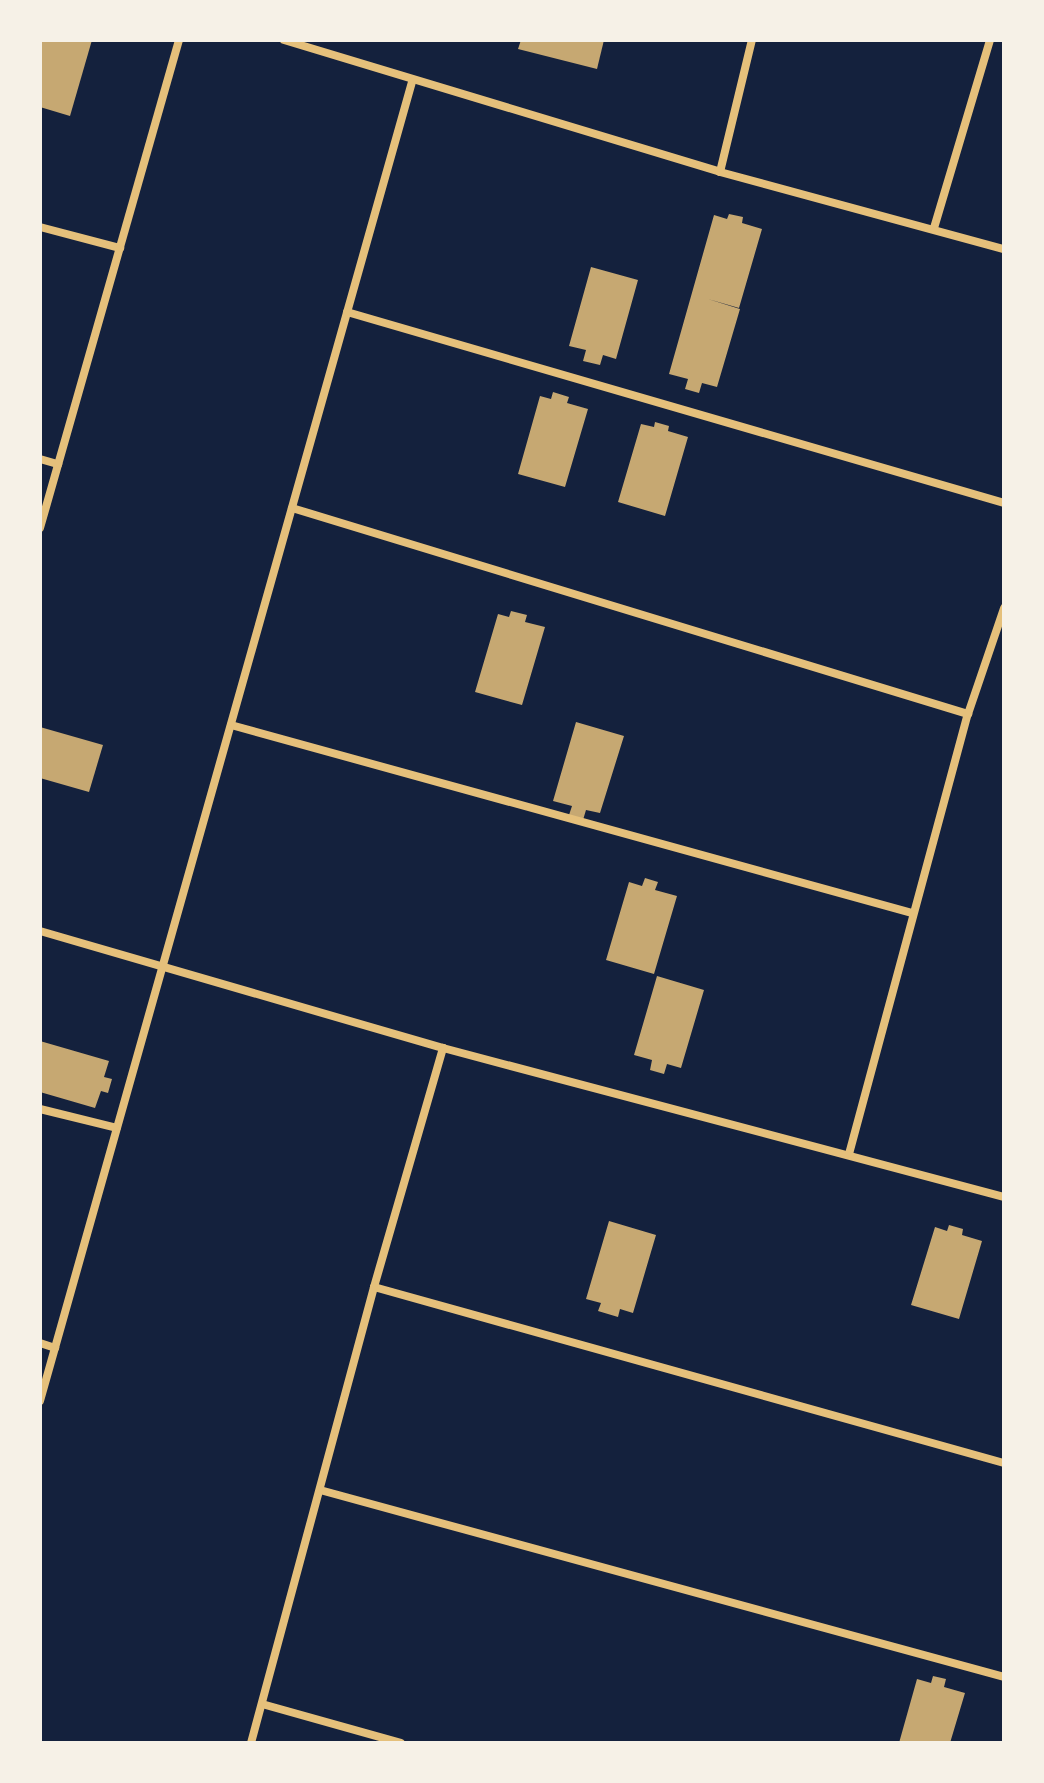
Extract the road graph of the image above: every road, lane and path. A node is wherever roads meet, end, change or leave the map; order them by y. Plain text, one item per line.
1 (179, 40) edge
2 (284, 40) edge
3 (752, 40) edge
4 (990, 40) edge
5 (295, 42) edge
6 (412, 82) junction
7 (720, 172) junction
8 (40, 227) edge
9 (934, 228) junction
10 (120, 248) junction
11 (1004, 249) edge
12 (347, 312) junction
13 (40, 459) edge
14 (58, 464) junction
15 (1004, 503) edge
16 (292, 508) junction
17 (40, 528) edge
18 (1004, 608) edge
19 (968, 714) junction
20 (231, 725) junction
21 (912, 913) junction
22 (40, 931) edge
23 (163, 964) junction
24 (443, 1048) junction
25 (40, 1109) edge
26 (117, 1128) junction
27 (849, 1154) junction
28 (1004, 1197) edge
29 (374, 1287) junction
30 (40, 1343) edge
31 (55, 1348) junction
32 (40, 1401) edge
33 (1004, 1463) edge
34 (320, 1490) junction
35 (1004, 1677) edge
36 (262, 1704) junction
37 (251, 1743) edge
38 (401, 1743) edge

1 - 10 street
2 - 5 street
3 - 7 street
4 - 9 street
5 - 6 street
6 - 7 street
6 - 12 street
7 - 9 street
8 - 10 street
9 - 11 street
10 - 14 street
12 - 15 street
12 - 16 street
13 - 14 street
14 - 17 street
16 - 19 street
16 - 20 street
18 - 19 street
19 - 21 street
20 - 21 street
20 - 23 street
21 - 27 street
22 - 23 street
23 - 24 street
23 - 26 street
24 - 27 street
24 - 29 street
25 - 26 street
26 - 31 street
27 - 28 street
29 - 33 street
29 - 34 street
30 - 31 street
31 - 32 street
34 - 35 street
34 - 36 street
36 - 37 street
36 - 38 street

